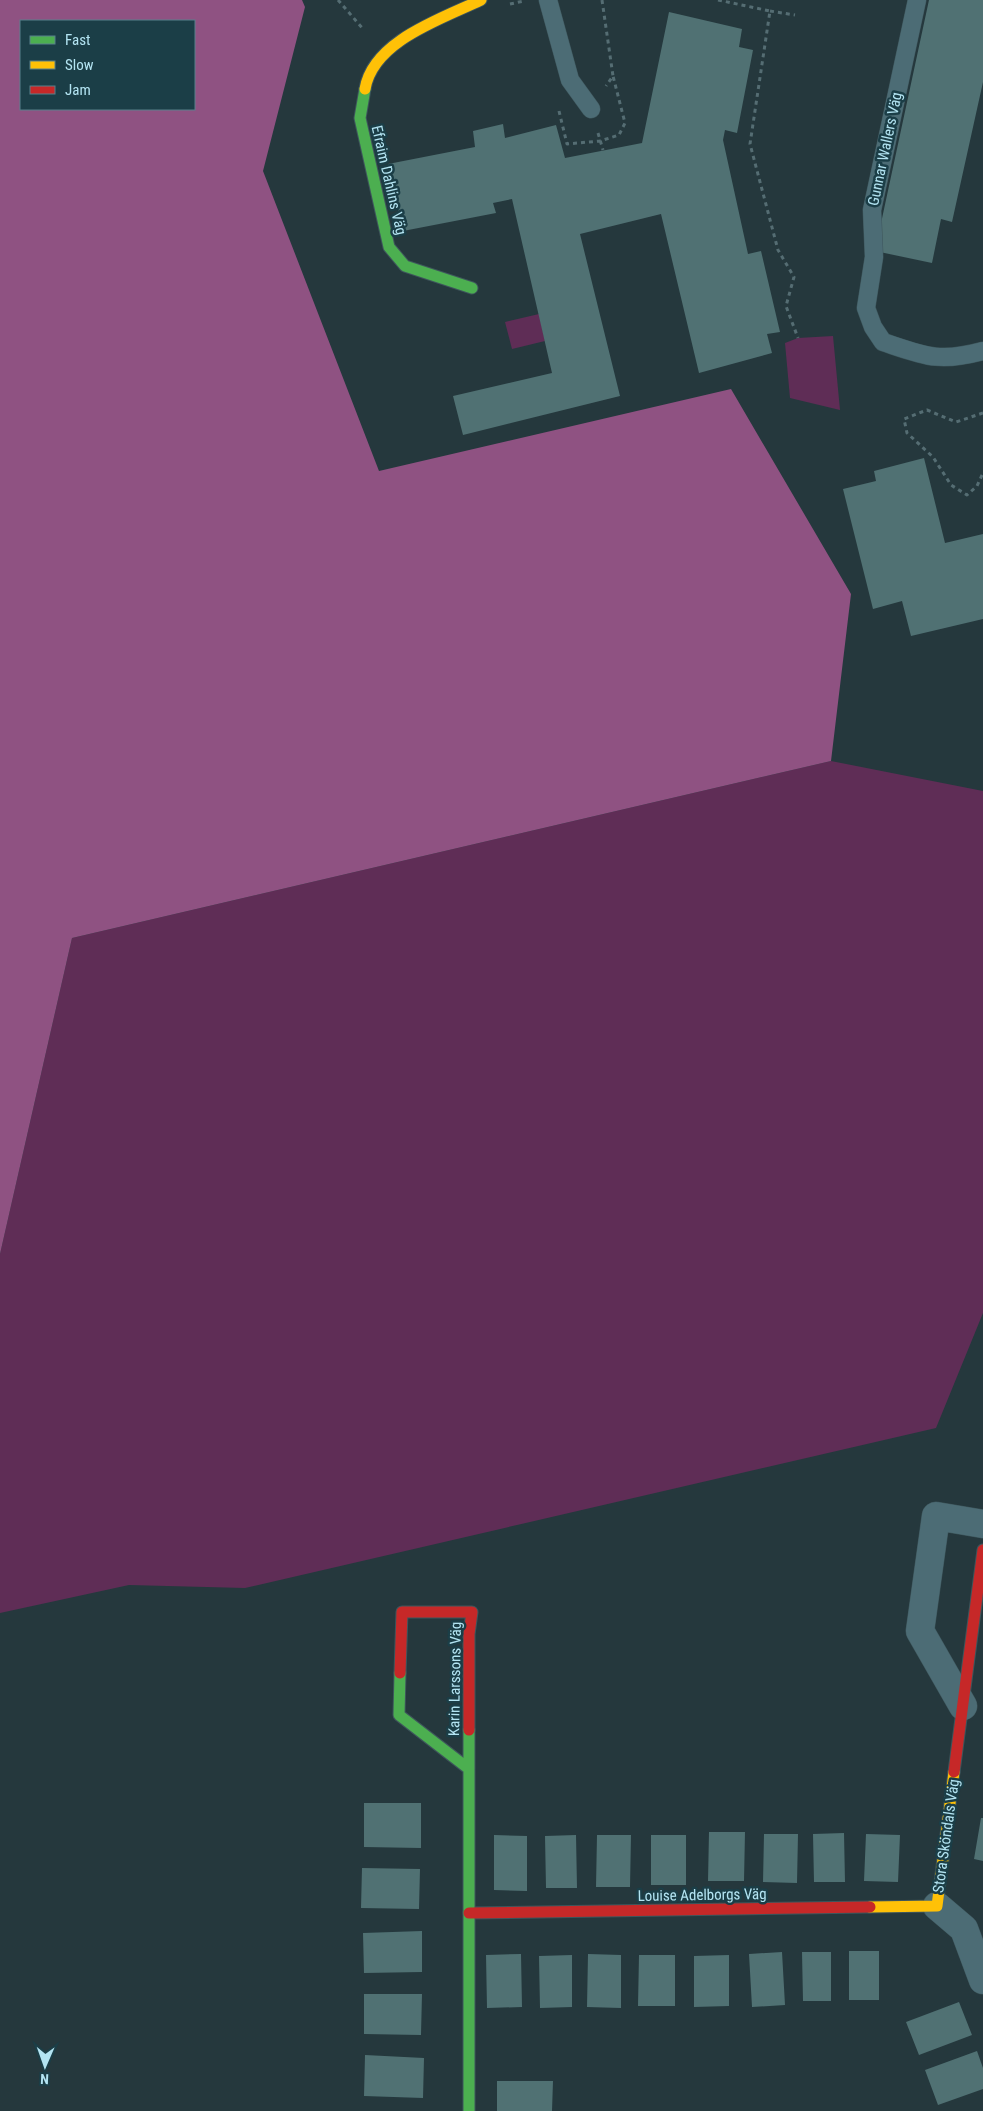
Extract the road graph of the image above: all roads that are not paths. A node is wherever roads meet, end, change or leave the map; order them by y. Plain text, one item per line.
1 (481, 0) edge
2 (548, 0) edge
3 (917, 0) edge
4 (591, 109) road end
5 (472, 288) dead end
6 (983, 351) edge
7 (983, 1524) edge
8 (983, 1550) edge
9 (963, 1706) junction
10 (469, 1769) junction
11 (936, 1906) junction
12 (469, 1913) junction
13 (983, 1980) edge
14 (469, 2111) edge

1 - 5 street, Efraim Dahlins Väg
2 - 4 lane
3 - 6 lane, Gunnar Wallers Väg
7 - 9 street
8 - 9 street, Stora Sköndals Väg
9 - 11 street, Stora Sköndals Väg
10 - 10 street, Karin Larssons Väg
10 - 12 street, Karin Larssons Väg
11 - 12 street, Louise Adelborgs Väg
11 - 13 street, Stora Sköndals Väg
12 - 14 street, Karin Larssons Väg

